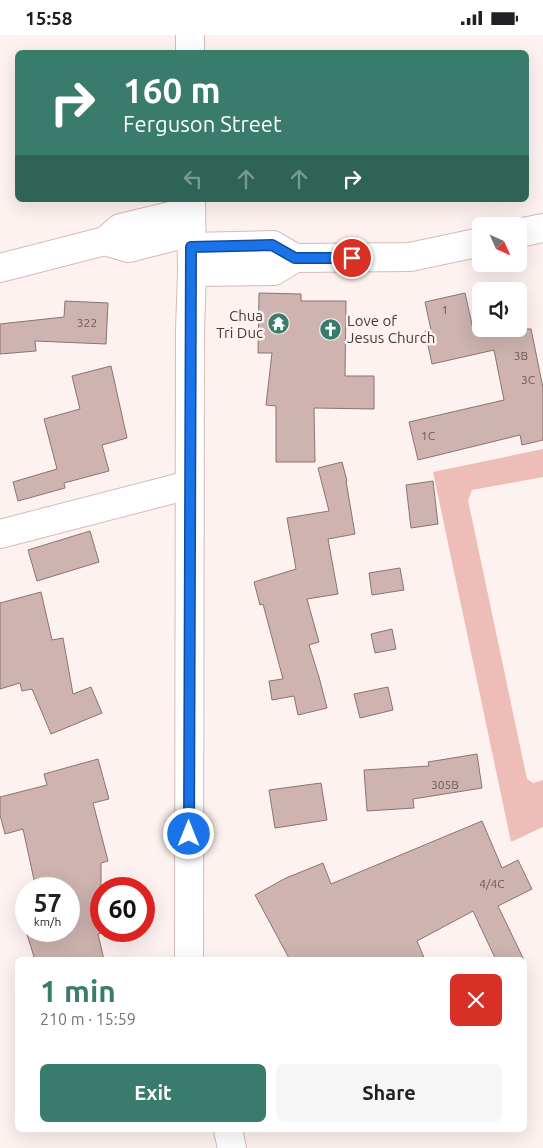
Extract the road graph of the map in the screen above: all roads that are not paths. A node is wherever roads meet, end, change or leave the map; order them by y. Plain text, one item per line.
1 (190, 35) edge
2 (190, 50) edge
3 (543, 228) edge
4 (528, 231) edge
5 (191, 232) edge
6 (472, 243) edge
7 (0, 267) edge
8 (189, 485) junction
9 (0, 534) edge
10 (189, 957) edge
11 (228, 1132) edge
12 (232, 1148) edge

1 - 2 main road
3 - 4 main road
5 - 6 main road
5 - 7 main road
5 - 8 main road
8 - 9 main road
8 - 10 main road
11 - 12 main road

